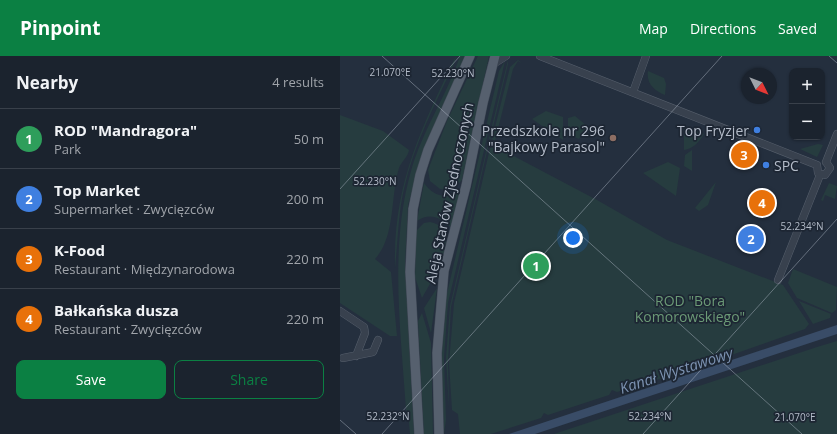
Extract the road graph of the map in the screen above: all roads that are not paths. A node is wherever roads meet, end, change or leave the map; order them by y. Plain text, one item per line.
1 (470, 56) edge
2 (506, 56) edge
3 (540, 56) edge
4 (646, 56) edge
5 (494, 61) edge
6 (633, 92) junction
7 (837, 134) edge
8 (826, 162) junction
9 (817, 165) junction
10 (829, 170) junction
11 (837, 173) edge
12 (820, 175) junction
13 (778, 280) dead end
14 (340, 311) edge
15 (378, 340) dead end
16 (356, 356) junction
17 (343, 358) dead end
18 (419, 434) edge
19 (439, 434) edge

1 - 18 main road, Aleja Stanów Zjednoczonych
2 - 5 street
3 - 6 street
4 - 6 street
5 - 19 main road, Aleja Stanów Zjednoczonych
6 - 9 street
7 - 8 street
8 - 9 street
8 - 10 street
9 - 12 street
10 - 11 street
10 - 12 street
12 - 13 street
14 - 16 street
15 - 16 street
16 - 17 street

